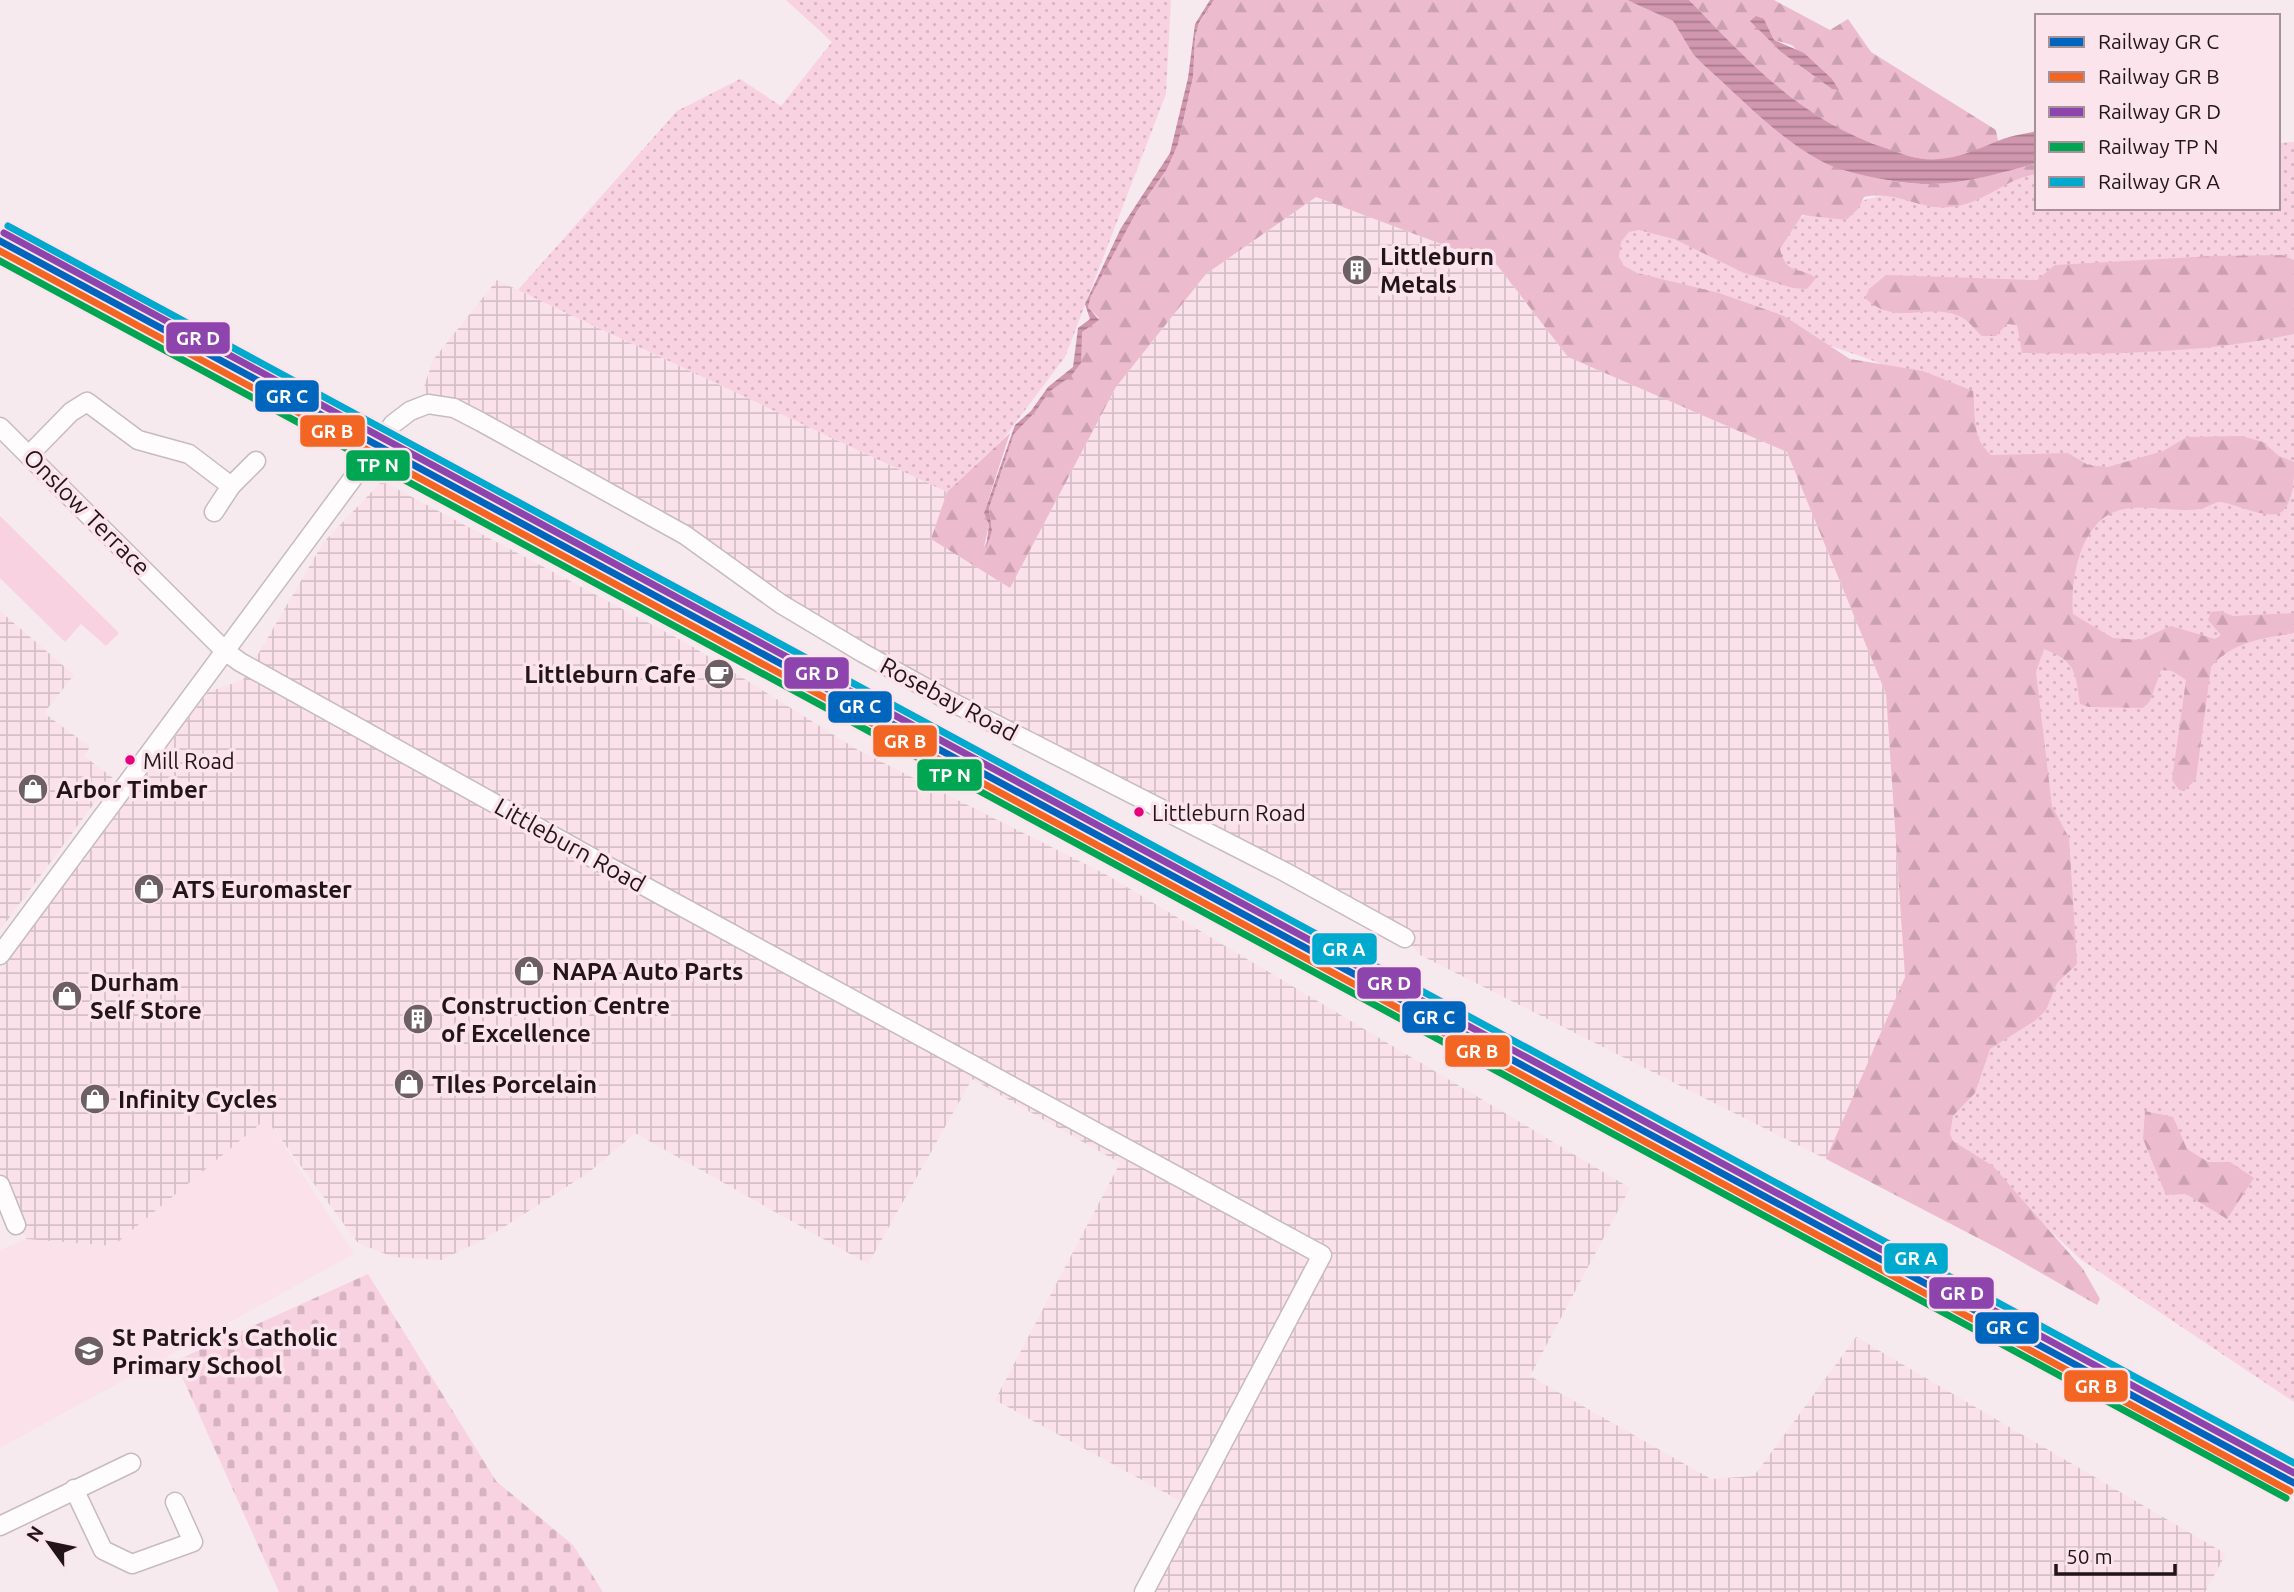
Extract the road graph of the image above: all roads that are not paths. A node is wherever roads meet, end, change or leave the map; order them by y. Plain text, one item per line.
1 (0, 427) edge
2 (29, 455) junction
3 (256, 461) dead end
4 (231, 486) junction
5 (214, 512) dead end
6 (225, 650) junction
7 (1405, 938) dead end
8 (0, 955) edge
9 (0, 1185) edge
10 (16, 1225) dead end
11 (131, 1463) dead end
12 (74, 1489) junction
13 (175, 1502) dead end
14 (0, 1526) edge
15 (1143, 1592) edge

1 - 2 street, Onslow Terrace
2 - 4 street
2 - 6 street, Onslow Terrace
3 - 4 street
4 - 5 street
6 - 7 street, Rosebay Road
6 - 8 street
6 - 15 street, Littleburn Road
9 - 10 street
11 - 12 street
12 - 13 street
12 - 14 street

